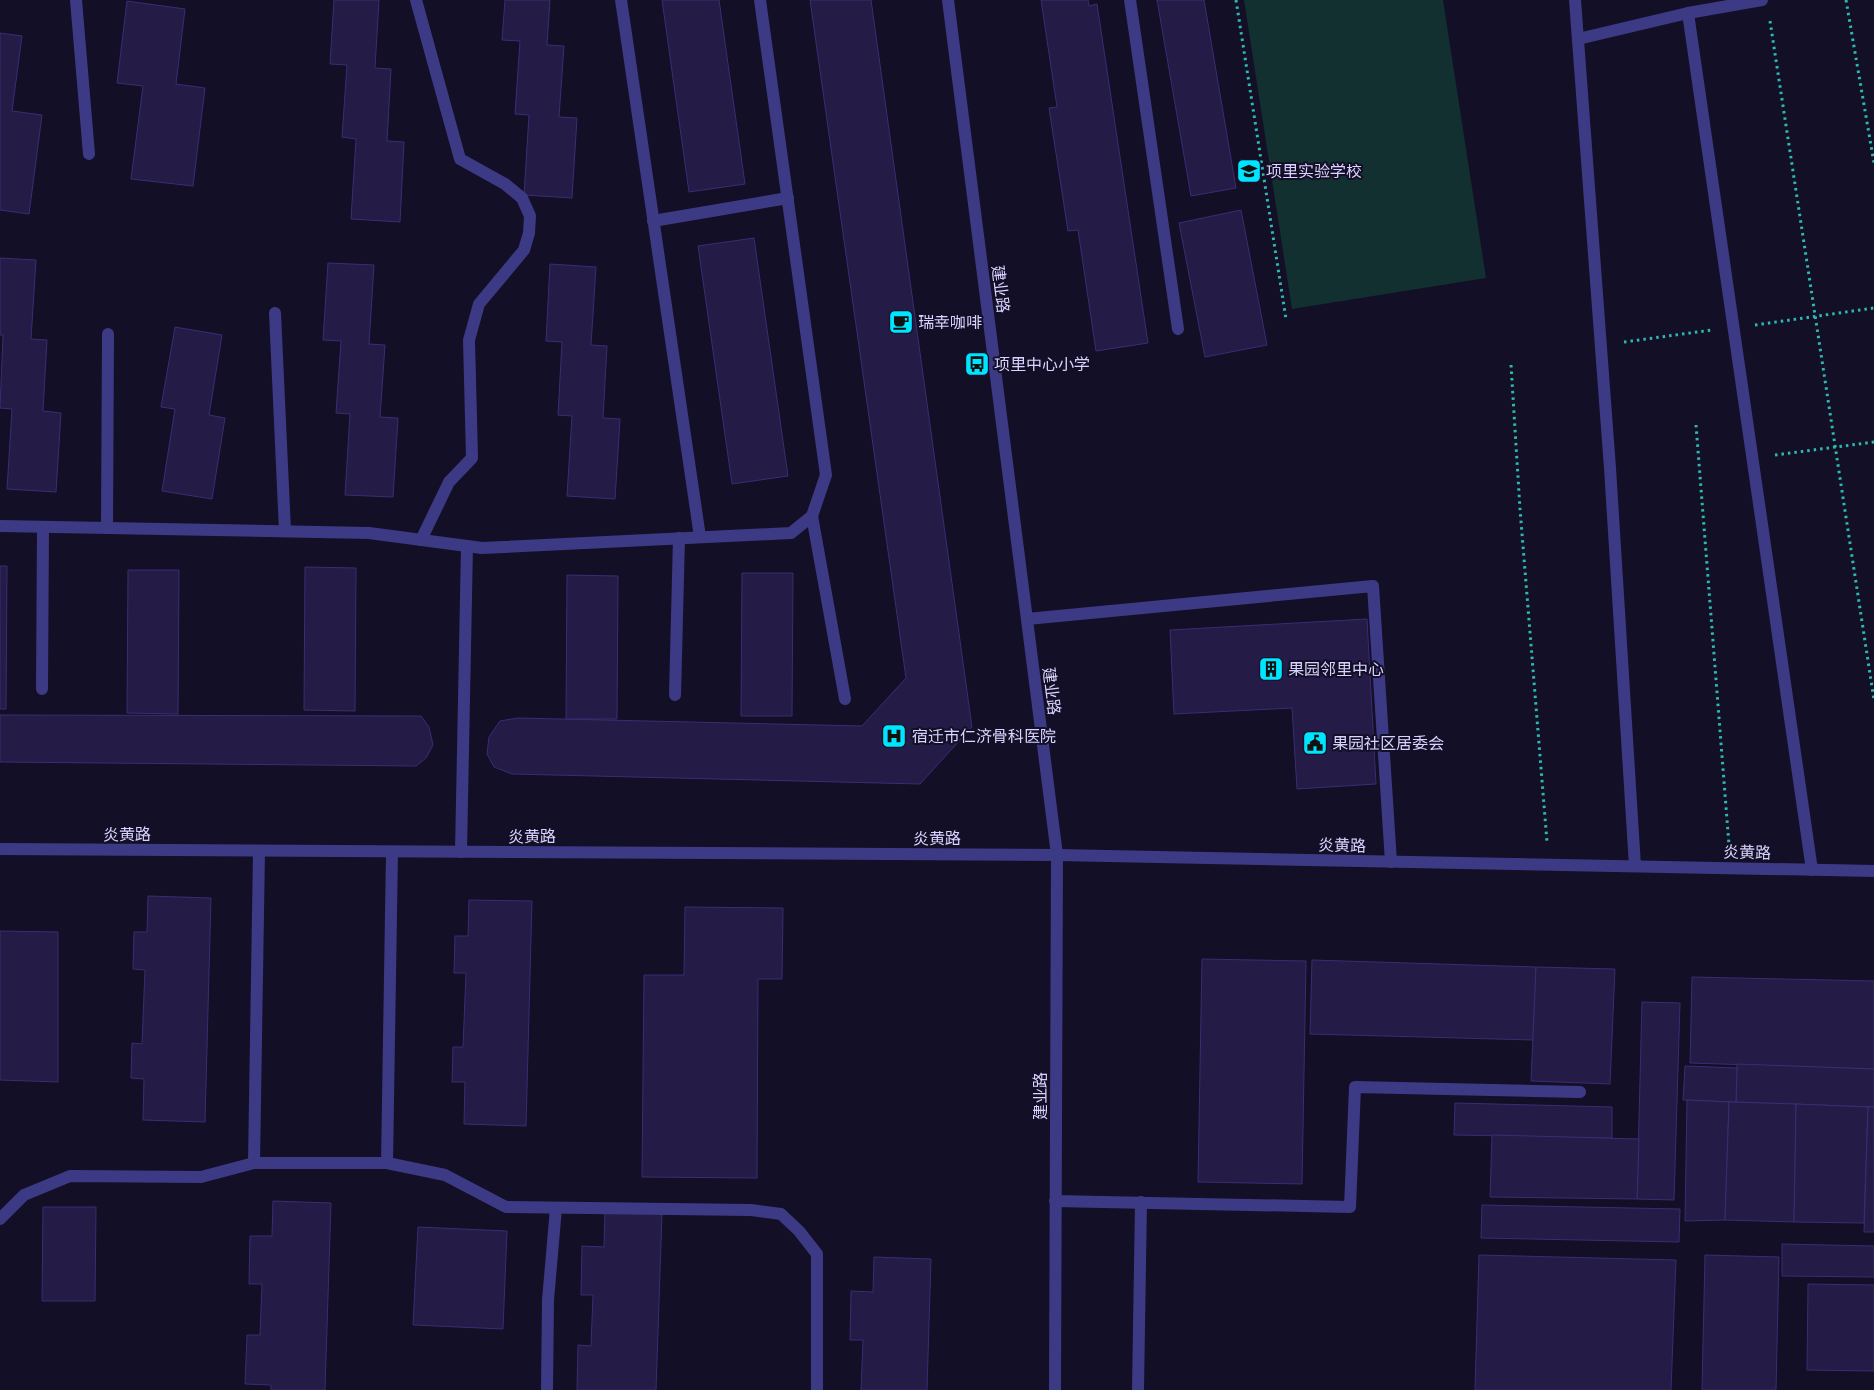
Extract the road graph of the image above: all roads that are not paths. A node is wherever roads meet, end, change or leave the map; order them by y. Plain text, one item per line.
1 (76, 0) edge
2 (416, 0) edge
3 (621, 0) edge
4 (760, 0) edge
5 (948, 0) edge
6 (1130, 0) edge
7 (1575, 0) edge
8 (1762, 0) edge
9 (1688, 13) junction
10 (1578, 39) junction
11 (89, 154) dead end
12 (788, 198) junction
13 (653, 221) junction
14 (275, 313) dead end
15 (1178, 329) dead end
16 (108, 334) dead end
17 (812, 516) junction
18 (0, 526) edge
19 (43, 527) junction
20 (107, 528) junction
21 (285, 531) junction
22 (700, 537) junction
23 (679, 538) junction
24 (421, 540) junction
25 (467, 546) junction
26 (1027, 619) junction
27 (42, 689) dead end
28 (675, 695) dead end
29 (845, 699) dead end
30 (0, 849) edge
31 (259, 851) junction
32 (392, 852) junction
33 (461, 852) junction
34 (1057, 855) junction
35 (1391, 862) junction
36 (1635, 866) junction
37 (1812, 870) junction
38 (1874, 871) edge
39 (1580, 1092) dead end
40 (254, 1163) junction
41 (388, 1163) junction
42 (1055, 1201) junction
43 (1141, 1202) junction
44 (556, 1208) junction
45 (0, 1219) edge
46 (547, 1390) edge
47 (817, 1390) edge
48 (1055, 1390) edge
49 (1138, 1390) edge

1 - 11 street
2 - 24 street
3 - 13 street
4 - 12 street
5 - 26 street, 建业路
6 - 15 street
7 - 10 street
8 - 9 street
9 - 10 street
9 - 37 street
10 - 36 street
12 - 13 street
12 - 17 street
13 - 22 street
14 - 21 street
16 - 20 street
17 - 22 street
17 - 29 street
18 - 19 street
19 - 20 street
19 - 27 street
20 - 21 street
21 - 24 street
22 - 23 street
23 - 25 street
23 - 28 street
24 - 25 street
25 - 33 street
26 - 34 street, 建业路
26 - 35 street
30 - 31 street, 炎黄路
31 - 32 street, 炎黄路
31 - 40 street
32 - 33 street, 炎黄路
32 - 41 street
33 - 34 street, 炎黄路
34 - 35 street, 炎黄路
34 - 42 street, 建业路
35 - 36 street, 炎黄路
36 - 37 street, 炎黄路
37 - 38 street, 炎黄路
39 - 43 street
40 - 41 street
40 - 45 street
41 - 44 street
42 - 43 street
42 - 48 street, 建业路
43 - 49 street
44 - 46 street
44 - 47 street

